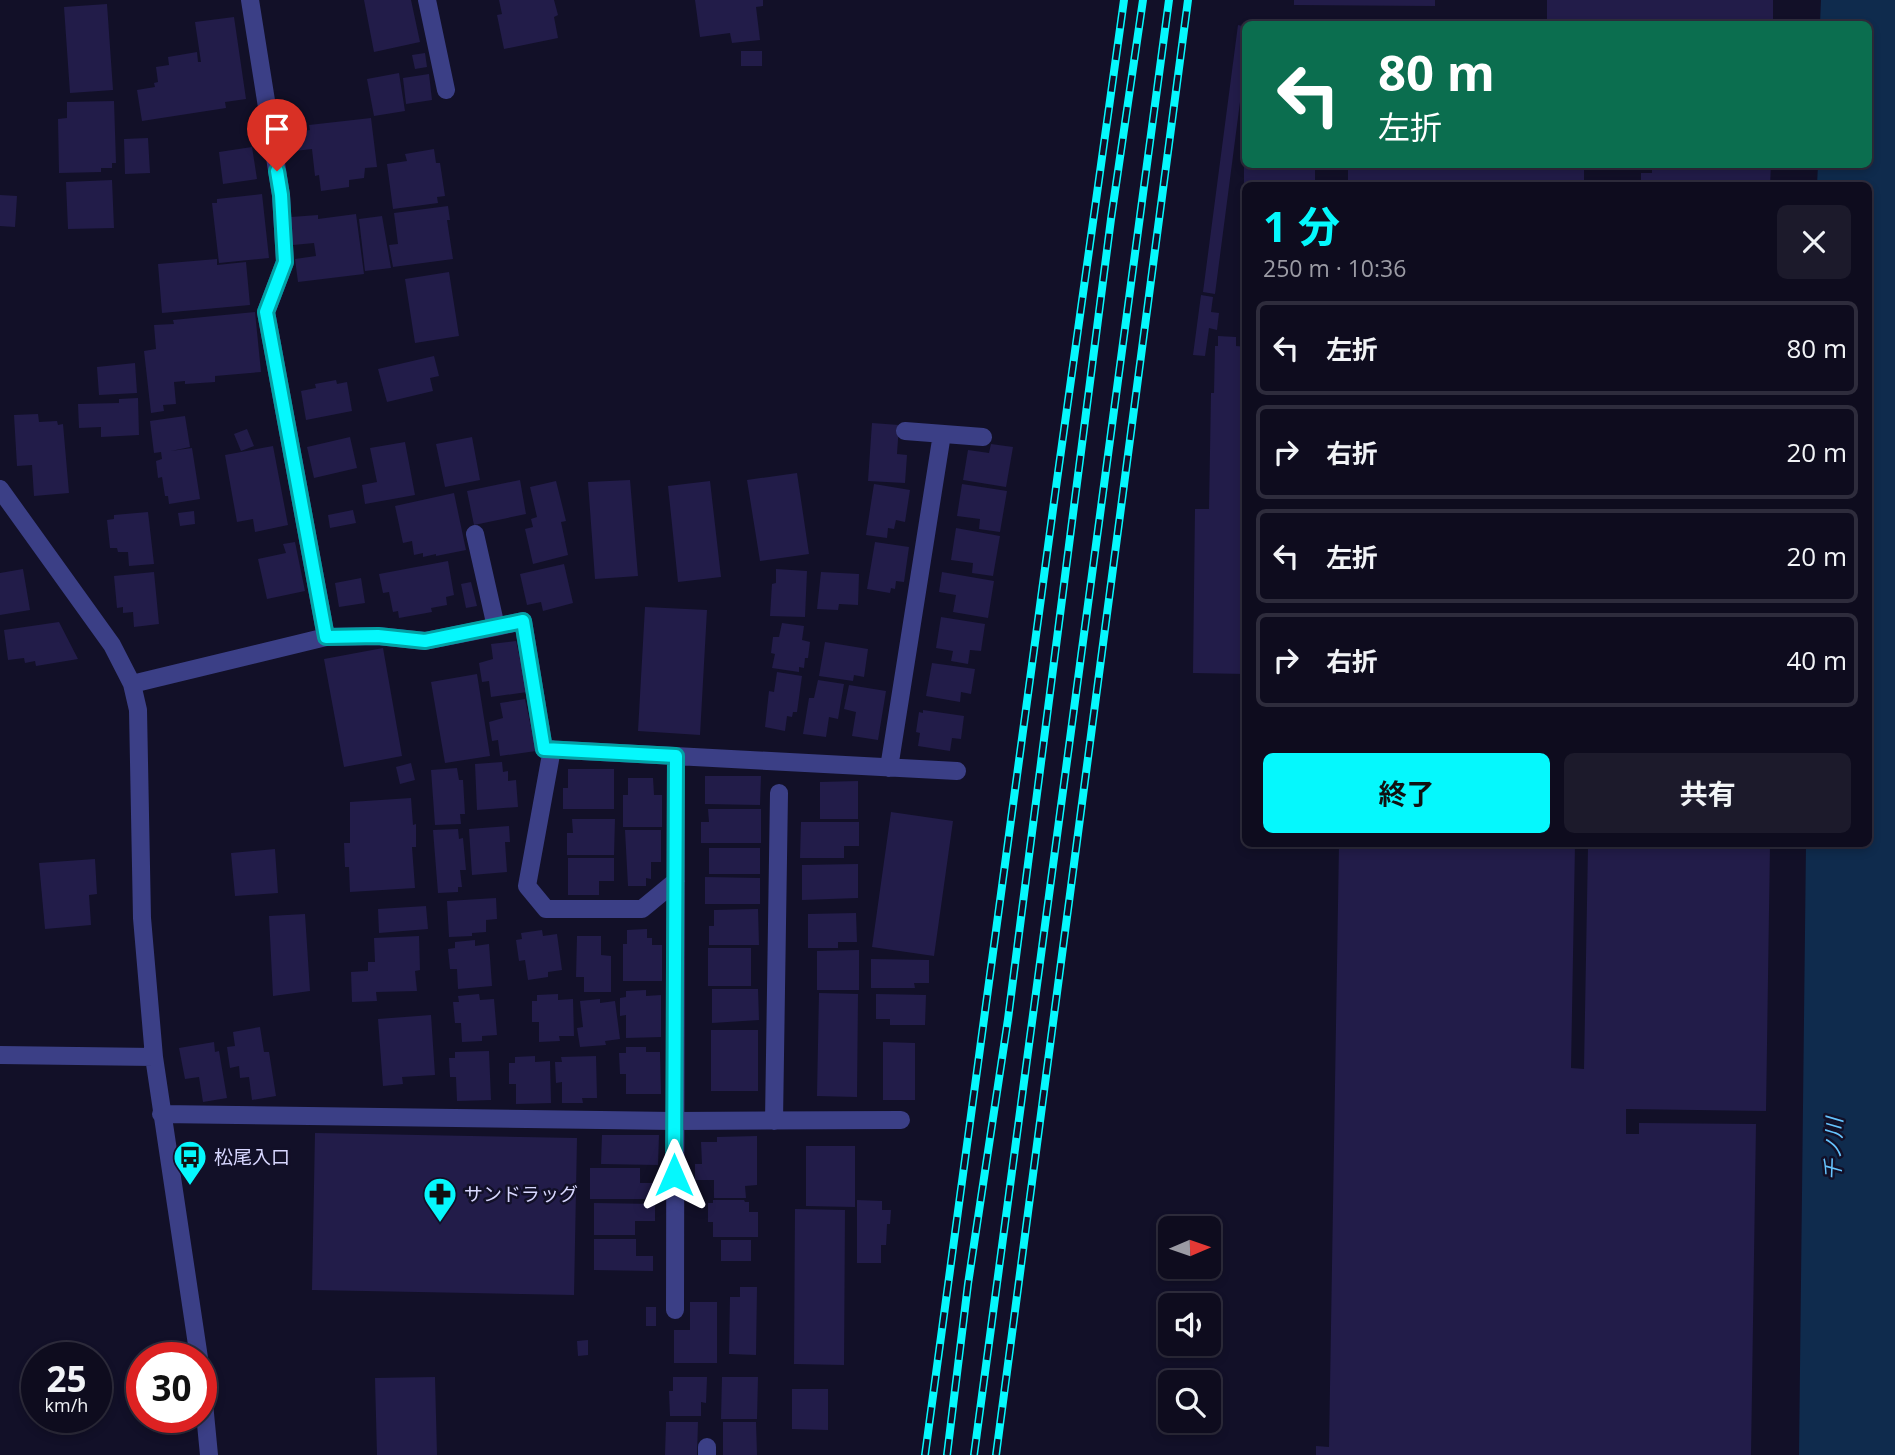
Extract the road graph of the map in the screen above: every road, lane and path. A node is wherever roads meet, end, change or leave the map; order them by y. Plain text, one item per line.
1 (250, 0) edge
2 (427, 0) edge
3 (446, 90) dead end
4 (905, 432) dead end
5 (942, 434) junction
6 (983, 437) dead end
7 (0, 489) edge
8 (475, 534) dead end
9 (496, 627) junction
10 (326, 637) junction
11 (132, 684) junction
12 (552, 749) junction
13 (676, 756) junction
14 (889, 768) junction
15 (957, 771) dead end
16 (779, 793) dead end
17 (676, 881) junction
18 (0, 1055) edge
19 (153, 1057) junction
20 (162, 1114) junction
21 (901, 1120) dead end
22 (674, 1121) junction
23 (774, 1121) junction
24 (675, 1310) dead end
25 (197, 1342) edge
26 (206, 1433) edge
27 (208, 1455) edge

1 - 10 street
2 - 3 street
4 - 5 street
5 - 6 street
5 - 14 street
7 - 11 street
8 - 9 street
9 - 10 street
9 - 12 street
10 - 11 street
11 - 19 street
12 - 13 street
12 - 17 street
13 - 14 street
13 - 17 street
14 - 15 street
16 - 23 street
17 - 22 street
18 - 19 street
19 - 20 street
20 - 22 street
20 - 25 street
21 - 23 street
22 - 23 street
22 - 24 street
26 - 27 street

